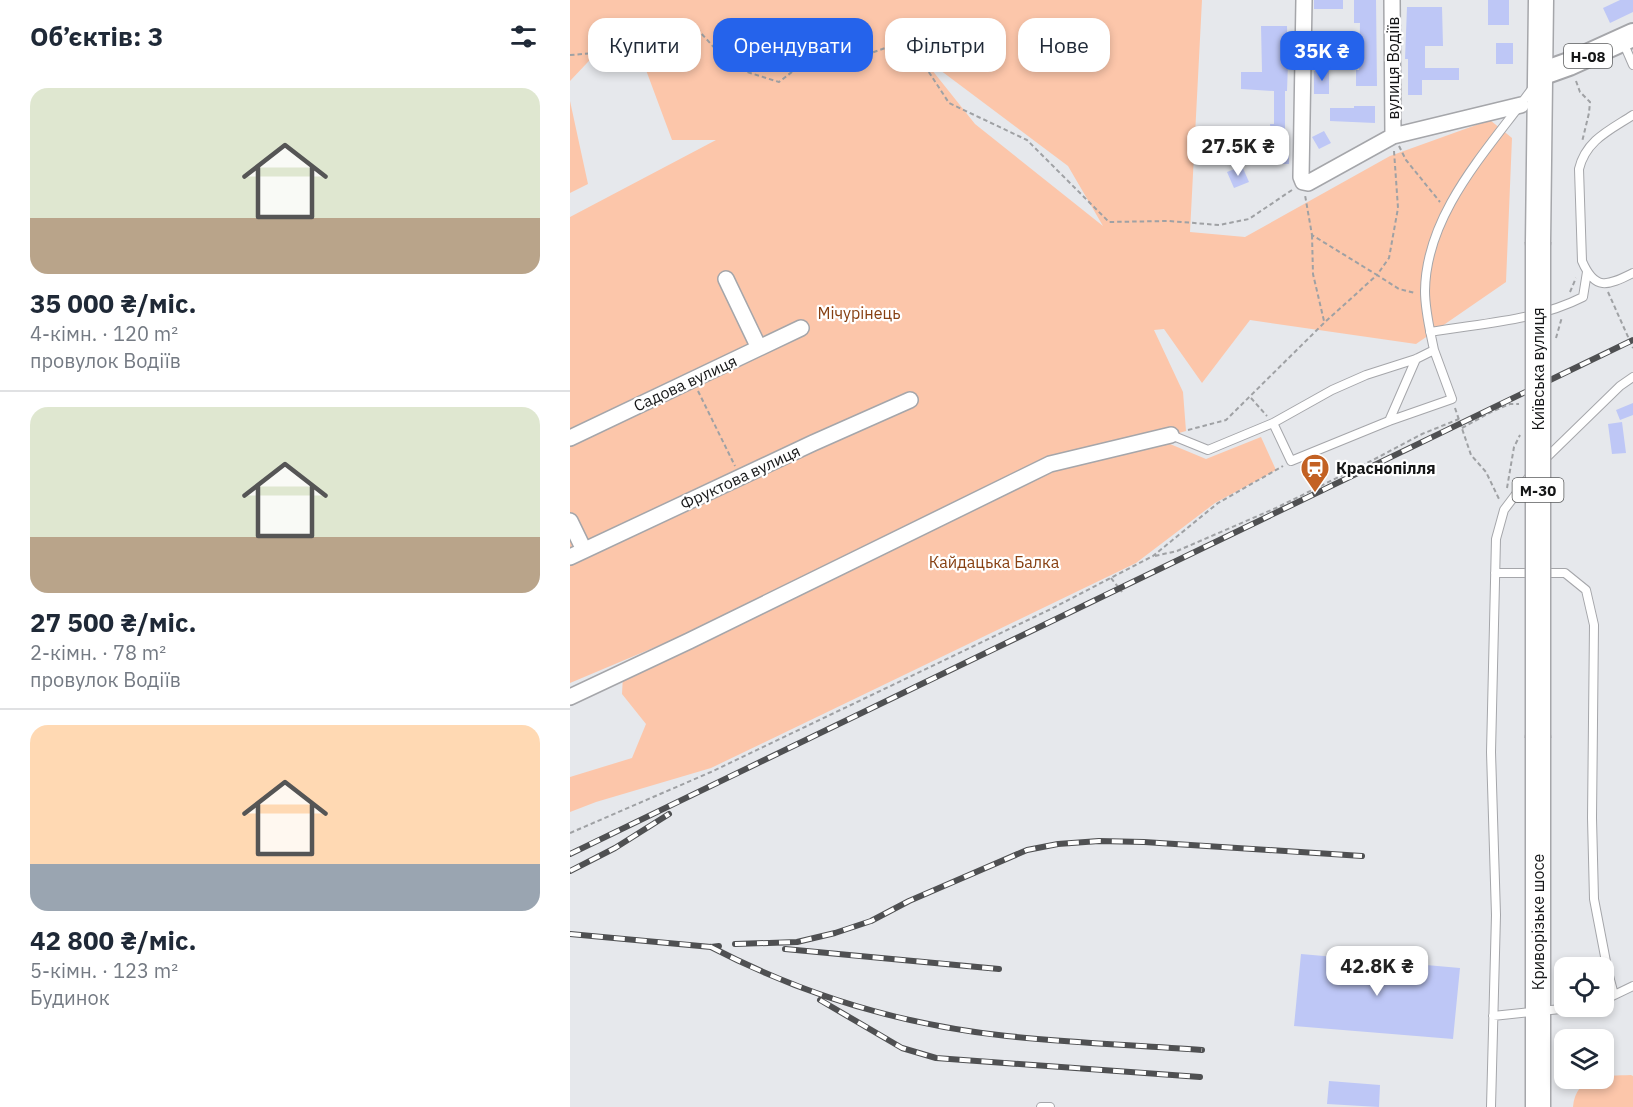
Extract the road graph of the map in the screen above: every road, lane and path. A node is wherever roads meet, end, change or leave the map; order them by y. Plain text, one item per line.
1 (1304, 0) edge
2 (1392, 0) edge
3 (1541, 0) edge
4 (1628, 38) edge
5 (570, 55) edge
6 (1569, 64) junction
7 (1633, 65) edge
8 (1541, 74) junction
9 (1521, 105) junction
10 (1633, 115) edge
11 (1393, 136) junction
12 (1582, 156) junction
13 (1303, 182) junction
14 (1447, 211) junction
15 (1312, 235) junction
16 (1587, 272) junction
17 (1633, 273) edge
18 (1377, 275) junction
19 (726, 279) dead end
20 (1605, 284) junction
21 (1426, 295) junction
22 (1325, 322) junction
23 (801, 328) dead end
24 (1430, 332) junction
25 (759, 348) junction
26 (1633, 348) edge
27 (1434, 350) junction
28 (1416, 359) junction
29 (1633, 377) edge
30 (692, 380) junction
31 (1251, 398) junction
32 (1452, 399) junction
33 (910, 400) dead end
34 (1524, 402) dead end
35 (1458, 419) junction
36 (1389, 421) junction
37 (1273, 423) junction
38 (1462, 428) junction
39 (1170, 435) junction
40 (570, 438) edge
41 (1291, 461) junction
42 (740, 477) junction
43 (1504, 510) junction
44 (570, 521) edge
45 (577, 554) edge
46 (1153, 556) junction
47 (1495, 573) junction
48 (1111, 578) junction
49 (1122, 592) dead end
50 (570, 697) edge
51 (1538, 738) joint
52 (570, 833) edge
53 (1605, 957) edge
54 (1633, 986) edge
55 (1614, 995) edge
56 (1554, 1011) edge
57 (1538, 1013) junction
58 (1493, 1016) junction
59 (1041, 1107) edge
60 (1050, 1107) edge
61 (1491, 1107) edge
62 (1538, 1107) edge

1 - 13 street
2 - 11 street, вулиця Водіїв
3 - 8 highway, Київська вулиця / М-30
4 - 6 main road, Н-08
4 - 7 lane
5 - 13 path
6 - 8 main road, Н-08
6 - 12 path
8 - 9 lane
8 - 51 highway, Київська вулиця / М-30, bridge
9 - 11 street
9 - 14 lane
10 - 12 lane
11 - 13 street
11 - 14 path
11 - 18 path
12 - 16 lane
13 - 15 path
14 - 21 lane
15 - 18 path
15 - 22 path
16 - 20 lane
16 - 24 lane
17 - 20 lane
18 - 21 path
18 - 22 path
19 - 25 street
20 - 26 path
21 - 24 lane
22 - 31 path
23 - 25 street, Садова вулиця
24 - 27 lane
25 - 30 street, Садова вулиця
27 - 28 lane
27 - 32 lane
28 - 36 lane
28 - 37 lane
29 - 43 lane
30 - 40 street, Садова вулиця
30 - 42 path
31 - 37 path
31 - 39 path
32 - 35 path
32 - 36 lane
33 - 42 street, Фруктова вулиця
34 - 38 path
35 - 38 path
35 - 46 path
36 - 41 lane
37 - 39 lane
37 - 41 lane
38 - 43 path
39 - 50 street
41 - 46 path
42 - 45 street, Фруктова вулиця
43 - 47 lane
44 - 45 street
46 - 48 path
47 - 53 lane
47 - 58 lane
48 - 49 path
48 - 52 path
51 - 57 highway, Криворізьке шосе / М-30
54 - 55 lane
56 - 57 lane
57 - 58 lane
57 - 62 highway, Криворізьке шосе / М-30
58 - 61 lane
59 - 60 lane

